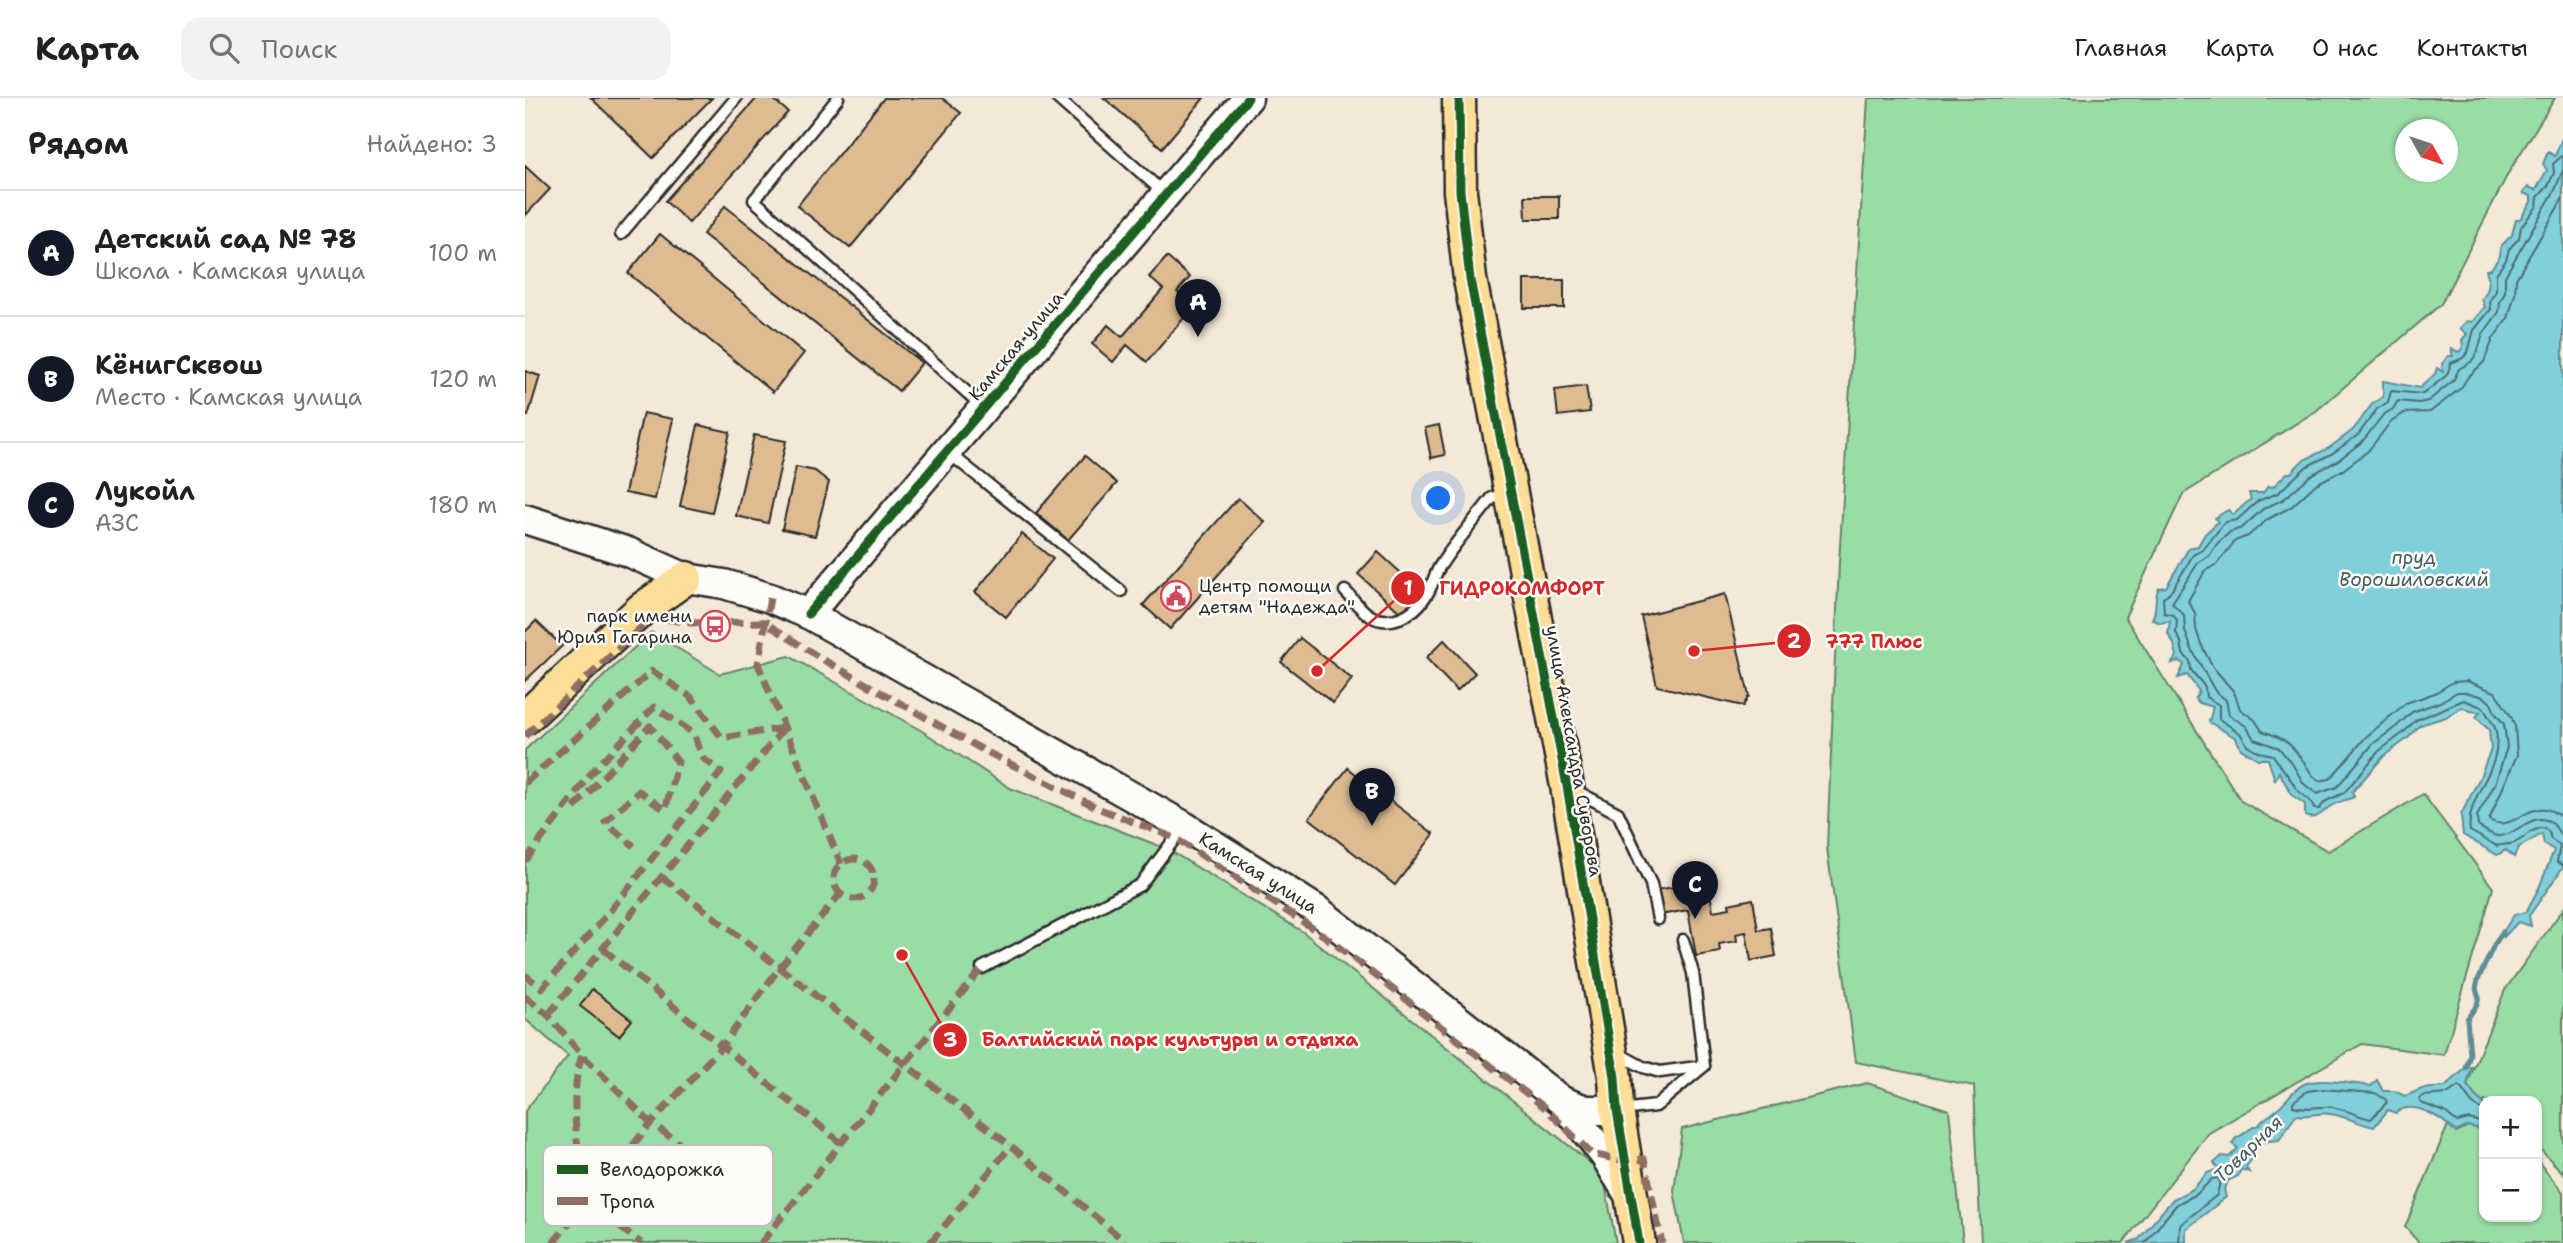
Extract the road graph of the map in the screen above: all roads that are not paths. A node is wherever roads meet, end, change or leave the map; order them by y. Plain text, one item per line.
1 (736, 98) edge
2 (838, 98) edge
3 (1056, 98) edge
4 (1459, 98) edge
5 (1245, 99) edge
6 (1165, 194) junction
7 (621, 234) dead end
8 (984, 408) junction
9 (947, 452) junction
10 (1510, 494) junction
11 (525, 520) edge
12 (686, 578) junction
13 (1121, 591) dead end
14 (1345, 591) dead end
15 (808, 614) junction
16 (525, 718) edge
17 (1567, 786) junction
18 (1184, 826) junction
19 (1658, 919) dead end
20 (1683, 940) dead end
21 (982, 968) dead end
22 (1610, 1049) junction
23 (1704, 1066) junction
24 (1562, 1101) junction
25 (1617, 1110) junction
26 (1631, 1198) junction
27 (1639, 1243) edge

1 - 7 lane
2 - 8 lane
3 - 6 lane
4 - 10 main road, улица Александра Суворова
5 - 6 main road, Камская улица
6 - 8 main road, Камская улица
8 - 9 main road, Камская улица
9 - 13 lane
9 - 15 main road, Камская улица
10 - 14 lane
10 - 17 main road, улица Александра Суворова
11 - 12 main road, Камская улица
12 - 15 main road, Камская улица
12 - 16 main road
15 - 18 main road, Камская улица
17 - 19 lane
17 - 22 main road, улица Александра Суворова
18 - 21 lane
18 - 24 main road, Камская улица
20 - 23 lane
22 - 23 lane
22 - 25 main road, улица Александра Суворова
23 - 25 lane
24 - 25 main road, Камская улица
24 - 26 main road
25 - 26 main road, улица Александра Суворова
26 - 27 main road, улица Александра Суворова

